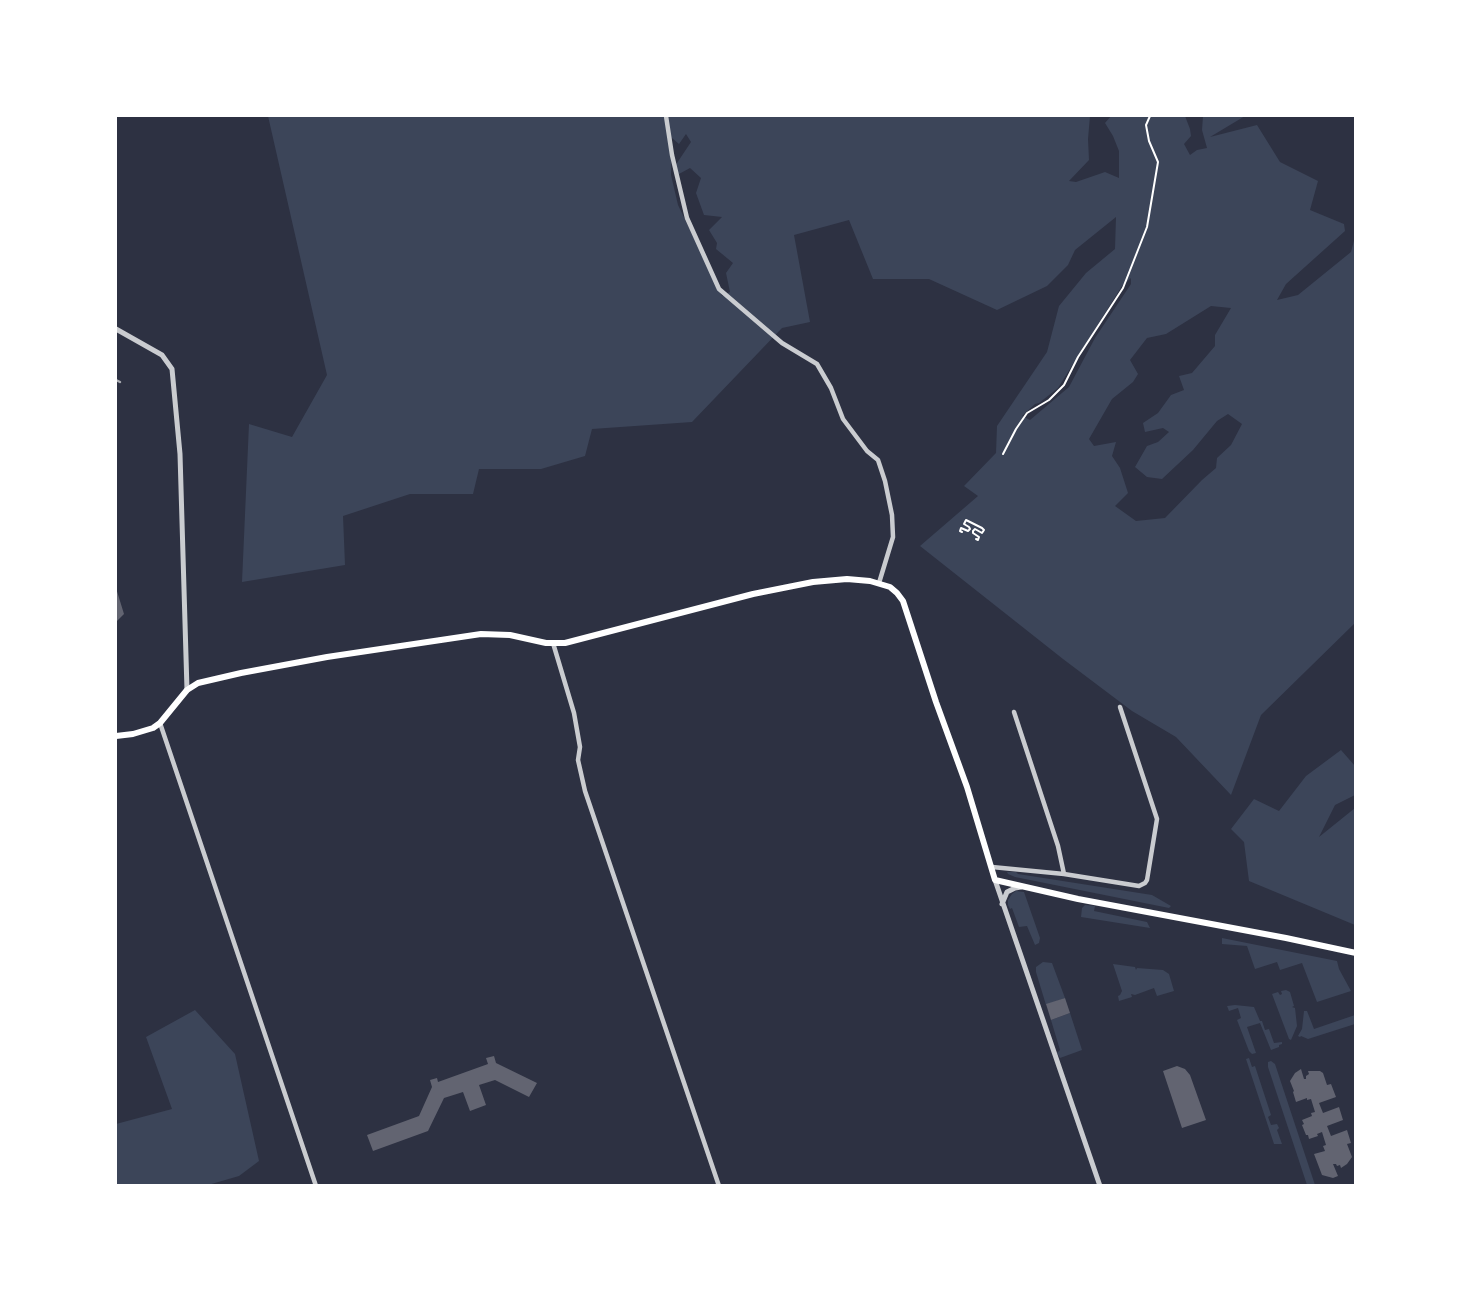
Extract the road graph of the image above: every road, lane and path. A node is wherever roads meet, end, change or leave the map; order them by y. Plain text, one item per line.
1 (666, 116) edge
2 (1150, 116) edge
3 (116, 329) edge
4 (1003, 454) dead end
5 (961, 532) dead end
6 (976, 539) dead end
7 (879, 583) junction
8 (553, 643) junction
9 (187, 690) junction
10 (1120, 707) dead end
11 (1014, 712) dead end
12 (160, 723) junction
13 (116, 736) edge
14 (991, 867) junction
15 (1064, 874) junction
16 (995, 880) junction
17 (1022, 887) junction
18 (1002, 904) junction
19 (1356, 953) edge
20 (316, 1185) edge
21 (719, 1185) edge
22 (1100, 1185) edge

1 - 7 street
2 - 4 path
3 - 9 street
5 - 6 path
7 - 8 main road
7 - 14 main road
8 - 9 main road
8 - 21 street
9 - 12 main road
10 - 15 street
11 - 15 street
12 - 13 main road
12 - 20 street
14 - 15 street
14 - 16 main road
16 - 17 main road
16 - 18 street
17 - 18 street
17 - 19 main road
18 - 22 street

